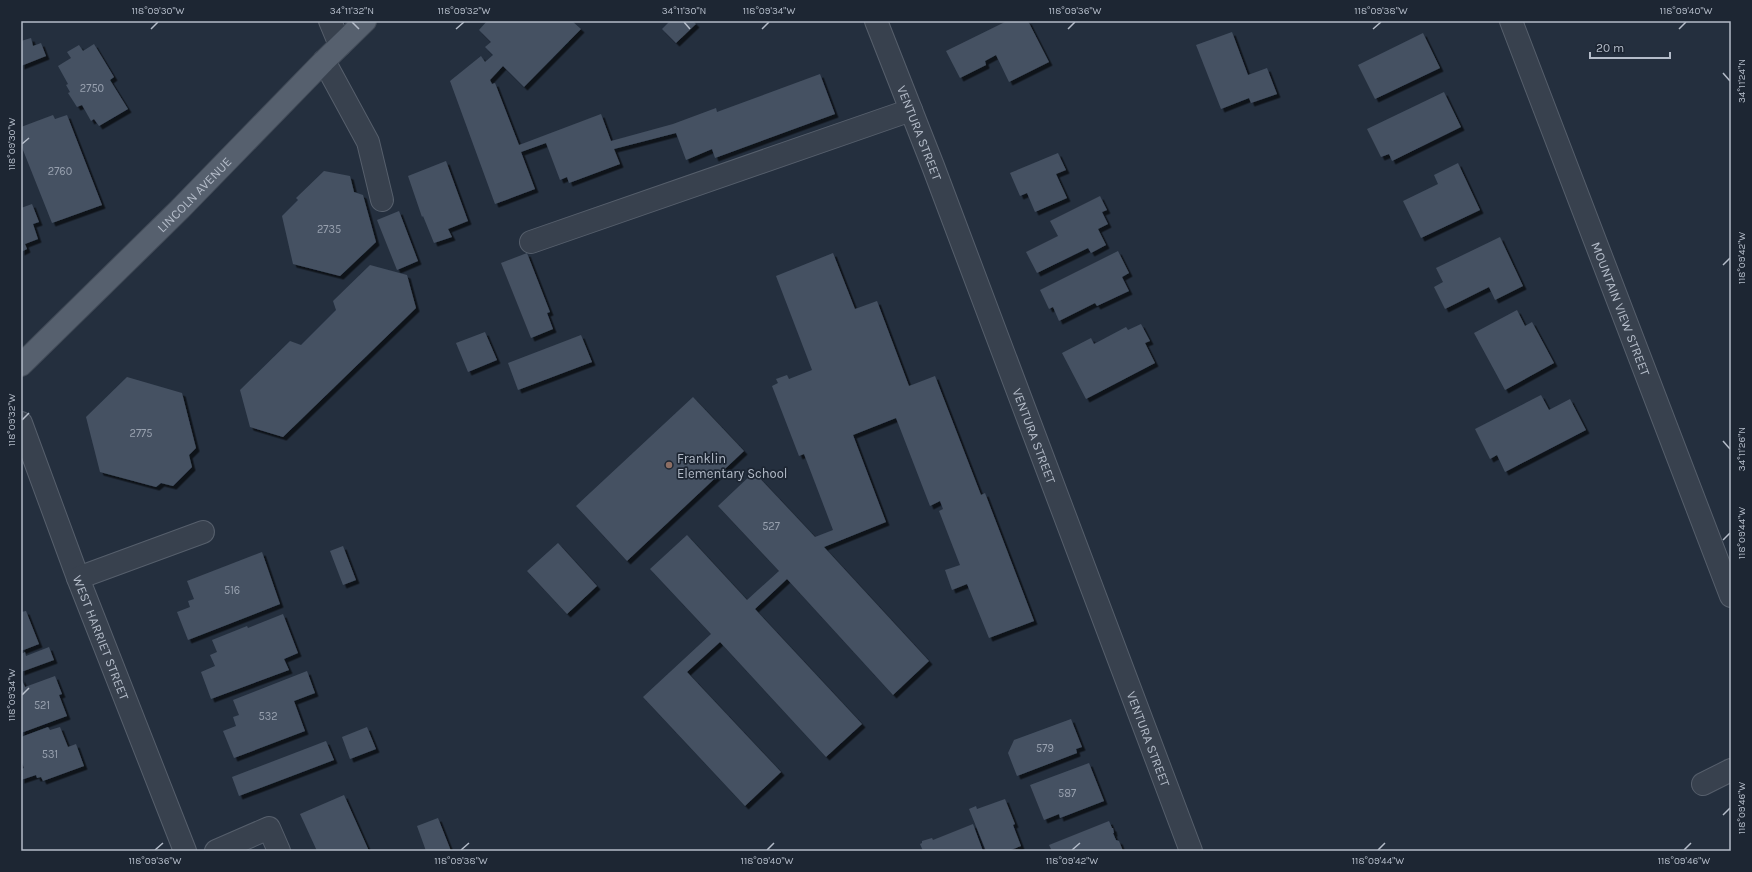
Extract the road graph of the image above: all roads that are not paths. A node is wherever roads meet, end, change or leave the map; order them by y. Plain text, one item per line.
1 (330, 21) edge
2 (365, 21) edge
3 (876, 21) edge
4 (1512, 21) edge
5 (340, 45) junction
6 (324, 61) junction
7 (911, 110) junction
8 (382, 200) dead end
9 (531, 242) dead end
10 (21, 365) edge
11 (21, 423) edge
12 (203, 532) dead end
13 (78, 578) junction
14 (1731, 596) edge
15 (1731, 770) edge
16 (1703, 784) dead end
17 (185, 851) edge
18 (216, 851) edge
19 (279, 851) edge
20 (1191, 851) edge

1 - 5 street
2 - 5 main road, LINCOLN AVENUE
3 - 7 street, VENTURA STREET
4 - 14 street, MOUNTAIN VIEW STREET
5 - 6 main road, LINCOLN AVENUE
6 - 8 street
6 - 10 main road, LINCOLN AVENUE
7 - 9 street
7 - 20 street, VENTURA STREET
11 - 13 street, WEST HARRIET STREET
12 - 13 street
13 - 17 street, WEST HARRIET STREET
15 - 16 street
18 - 19 street

